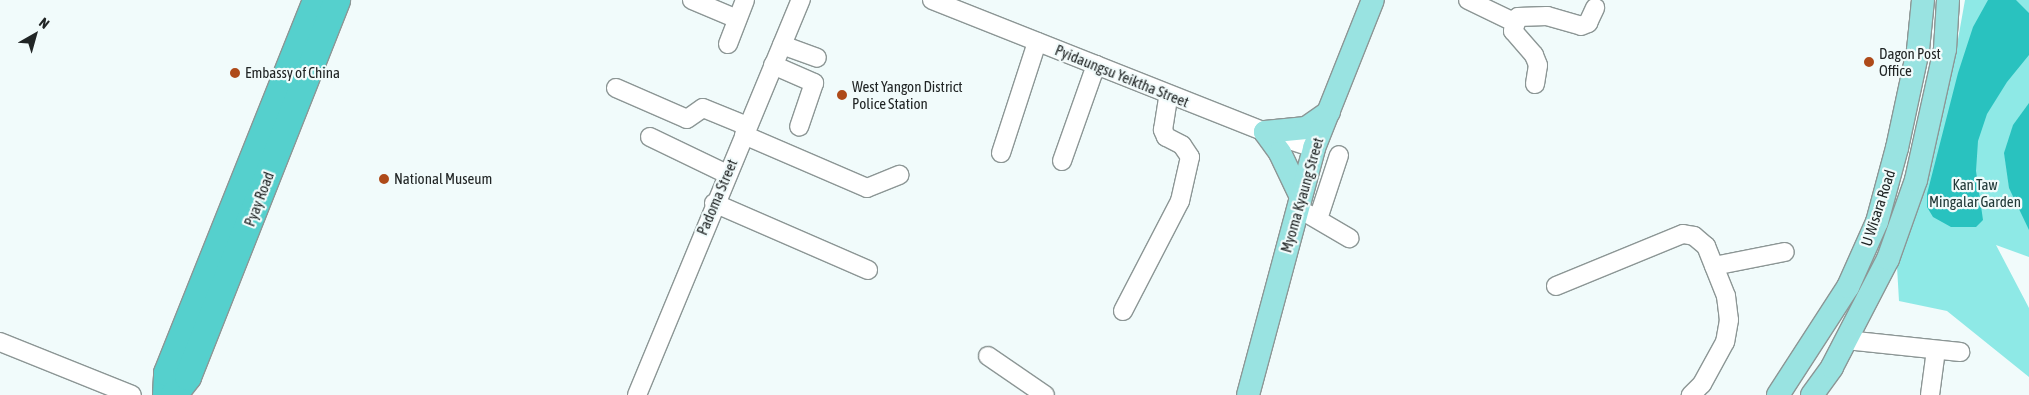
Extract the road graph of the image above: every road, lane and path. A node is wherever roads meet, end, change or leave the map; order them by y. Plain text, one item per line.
1 (316, 0) edge
2 (337, 0) edge
3 (692, 0) edge
4 (745, 0) edge
5 (801, 0) edge
6 (932, 0) edge
7 (1373, 0) edge
8 (1468, 0) edge
9 (1923, 0) edge
10 (1948, 0) edge
11 (1595, 8) dead end
12 (737, 19) junction
13 (1514, 22) junction
14 (1037, 42) junction
15 (728, 44) dead end
16 (782, 45) junction
17 (817, 58) dead end
18 (773, 65) junction
19 (1096, 65) junction
20 (1535, 84) dead end
21 (616, 88) dead end
22 (1168, 94) junction
23 (1329, 112) junction
24 (799, 127) dead end
25 (746, 130) junction
26 (1265, 132) junction
27 (650, 137) dead end
28 (1314, 148) junction
29 (1000, 153) dead end
30 (1339, 155) dead end
31 (1062, 161) dead end
32 (727, 174) junction
33 (899, 175) dead end
34 (1298, 202) junction
35 (714, 204) junction
36 (1880, 210) junction
37 (1903, 217) junction
38 (1318, 219) junction
39 (1349, 238) dead end
40 (1785, 252) dead end
41 (1714, 266) junction
42 (868, 270) dead end
43 (1556, 286) dead end
44 (1124, 311) dead end
45 (1814, 340) junction
46 (0, 342) edge
47 (1842, 348) junction
48 (1936, 350) junction
49 (1960, 352) dead end
50 (988, 356) dead end
51 (132, 395) edge
52 (166, 395) edge
53 (174, 395) edge
54 (638, 395) edge
55 (1044, 395) edge
56 (1248, 395) edge
57 (1691, 395) edge
58 (1778, 395) edge
59 (1812, 395) edge
60 (1930, 395) edge

1 - 52 highway, Pyay Road
2 - 53 highway, Pyay Road
3 - 12 street
4 - 12 street
5 - 16 street, Padoma Street
6 - 14 street, Pyidaungsu Yeiktha Street
7 - 23 main road, Myoma Kyaung Street
8 - 13 street
9 - 36 main road, U Wisara Road
10 - 37 main road, U Wisara Road
11 - 13 street
12 - 15 street
13 - 20 street
14 - 19 street, Pyidaungsu Yeiktha Street
14 - 29 street
16 - 17 street
16 - 18 street, Padoma Street
18 - 24 street
18 - 25 street, Padoma Street
19 - 22 street, Pyidaungsu Yeiktha Street
19 - 31 street
21 - 25 street
22 - 26 street, Pyidaungsu Yeiktha Street
22 - 44 street
23 - 26 main road
23 - 28 main road, Myoma Kyaung Street
25 - 32 street, Padoma Street
25 - 33 street
26 - 28 street, Pyidaungsu Yeiktha Street
26 - 34 main road
27 - 32 street
28 - 34 main road, Myoma Kyaung Street
30 - 38 street
32 - 35 street, Padoma Street
34 - 38 street
34 - 56 main road, Myoma Kyaung Street
35 - 42 street
35 - 54 street, Padoma Street
36 - 37 main road
36 - 45 main road, U Wisara Road
37 - 47 main road, U Wisara Road
38 - 39 street
40 - 41 street
41 - 43 street
41 - 57 street
45 - 47 main road
45 - 58 main road, U Wisara Road
46 - 51 street
47 - 48 street
47 - 59 main road, U Wisara Road
48 - 49 street
48 - 60 street
50 - 55 street

